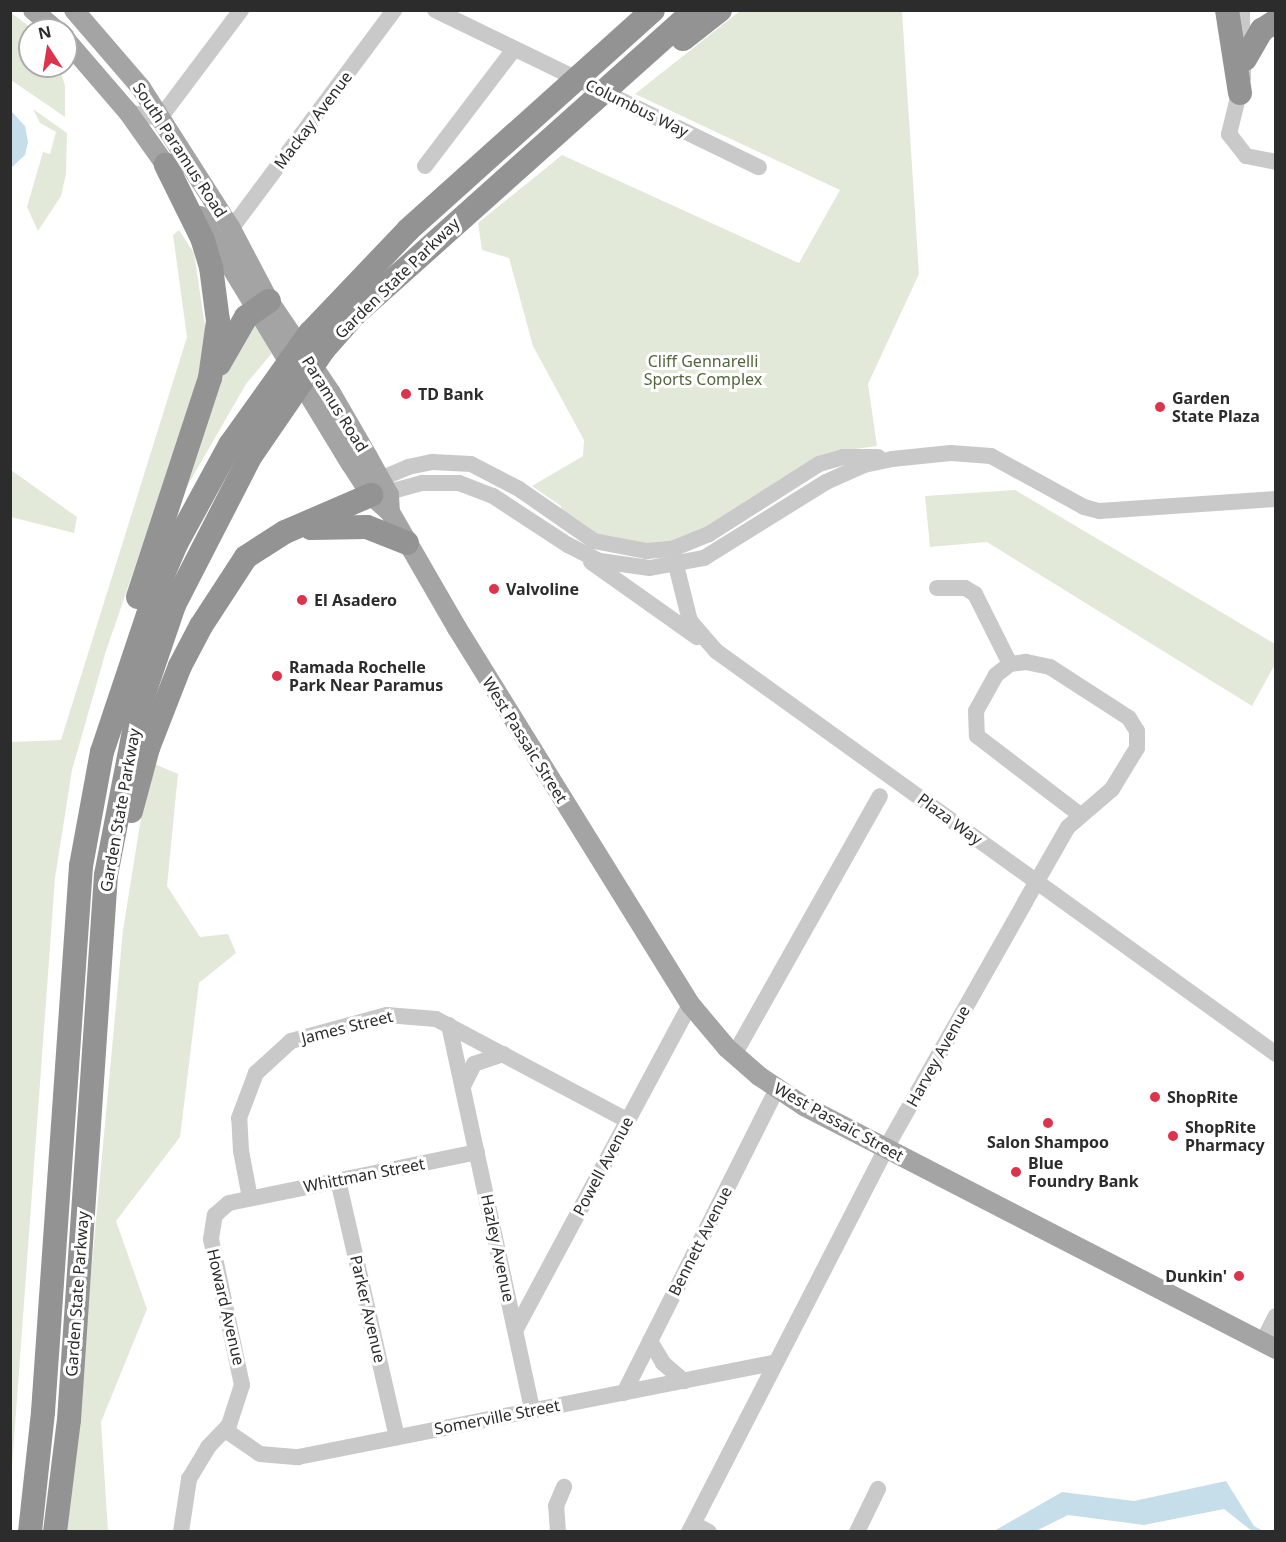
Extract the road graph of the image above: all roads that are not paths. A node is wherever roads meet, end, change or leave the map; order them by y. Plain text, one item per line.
1 (74, 10) edge
2 (242, 10) edge
3 (394, 10) edge
4 (435, 10) edge
5 (653, 10) edge
6 (695, 10) edge
7 (720, 10) edge
8 (1227, 10) edge
9 (1242, 10) edge
10 (1275, 21) edge
11 (514, 49) junction
12 (78, 54) edge
13 (1245, 59) junction
14 (630, 74) junction
15 (1240, 93) junction
16 (128, 112) junction
17 (160, 118) junction
18 (1275, 162) edge
19 (166, 165) junction
20 (425, 166) dead end
21 (759, 167) dead end
22 (231, 229) junction
23 (263, 304) junction
24 (317, 341) junction
25 (201, 407) junction
26 (892, 459) junction
27 (382, 495) junction
28 (770, 495) junction
29 (1275, 499) edge
30 (780, 511) junction
31 (285, 532) junction
32 (407, 543) junction
33 (568, 545) junction
34 (672, 549) junction
35 (420, 565) joint
36 (676, 566) junction
37 (937, 588) dead end
38 (716, 651) junction
39 (1010, 664) junction
40 (880, 796) dead end
41 (90, 809) junction
42 (1079, 814) junction
43 (1036, 882) junction
44 (690, 1004) junction
45 (449, 1025) junction
46 (94, 1045) junction
47 (503, 1054) junction
48 (1275, 1054) edge
49 (735, 1055) junction
50 (463, 1086) junction
51 (777, 1089) junction
52 (627, 1120) junction
53 (886, 1149) junction
54 (477, 1152) junction
55 (338, 1180) junction
56 (250, 1198) junction
57 (1275, 1316) edge
58 (516, 1329) junction
59 (650, 1341) junction
60 (1269, 1346) edge
61 (776, 1362) junction
62 (684, 1381) junction
63 (624, 1393) junction
64 (532, 1410) junction
65 (225, 1430) junction
66 (397, 1437) junction
67 (564, 1487) dead end
68 (878, 1489) dead end
69 (697, 1529) edge
70 (30, 1532) edge
71 (55, 1532) edge
72 (181, 1532) edge
73 (558, 1532) edge
74 (856, 1532) edge

1 - 17 main road, South Paramus Road
2 - 17 street
3 - 22 street, Mackay Avenue
4 - 11 street, Columbus Way
5 - 24 highway, Garden State Parkway
6 - 14 highway
7 - 14 highway
8 - 15 highway
9 - 13 street
10 - 13 highway
11 - 20 street
11 - 21 street, Columbus Way
12 - 16 main road, South Paramus Road
13 - 15 street
14 - 24 highway, Garden State Parkway
15 - 18 street
16 - 17 street
16 - 19 main road, South Paramus Road
17 - 22 main road, South Paramus Road
19 - 23 main road, South Paramus Road
19 - 25 highway
22 - 23 main road, South Paramus Road
23 - 25 highway
23 - 27 main road, Paramus Road
24 - 41 highway, Garden State Parkway
24 - 46 highway, Garden State Parkway
25 - 41 highway
26 - 28 street
26 - 29 street
26 - 30 street
27 - 31 highway
27 - 32 main road, Paramus Road
27 - 33 street
27 - 34 street
28 - 30 street
28 - 34 street
30 - 36 street
31 - 32 highway
31 - 46 highway
32 - 35 main road, Paramus Road
33 - 36 street
33 - 38 street
34 - 36 street, Plaza Way
35 - 44 main road, West Passaic Street
36 - 38 street, Plaza Way
37 - 39 street
38 - 43 street, Plaza Way
39 - 42 street
39 - 42 street, Harvey Avenue
40 - 49 street
41 - 70 highway, Garden State Parkway
42 - 43 street, Harvey Avenue
43 - 48 street, Plaza Way
43 - 53 street, Harvey Avenue
44 - 49 main road, West Passaic Street
44 - 52 street, Powell Avenue
45 - 47 street, James Street
45 - 50 street, Hazley Avenue
45 - 56 street, James Street
46 - 71 highway, Garden State Parkway
47 - 50 street
47 - 52 street, James Street
49 - 51 main road, West Passaic Street
50 - 54 street, Hazley Avenue
51 - 53 main road, West Passaic Street
51 - 59 street, Bennett Avenue
52 - 58 street, Powell Avenue
53 - 60 main road, West Passaic Street
53 - 61 street, Harvey Avenue
54 - 55 street, Whittman Street
54 - 58 street, Hazley Avenue
55 - 56 street, Whittman Street
55 - 66 street, Parker Avenue
56 - 65 street, Howard Avenue
57 - 60 street
58 - 64 street, Hazley Avenue
59 - 62 street
59 - 63 street, Bennett Avenue
61 - 62 street, Somerville Street
61 - 69 street, Harvey Avenue
62 - 63 street, Somerville Street
63 - 64 street, Somerville Street
64 - 66 street, Somerville Street
65 - 66 street, Somerville Street
65 - 72 street, Howard Avenue
67 - 73 street
68 - 74 street

